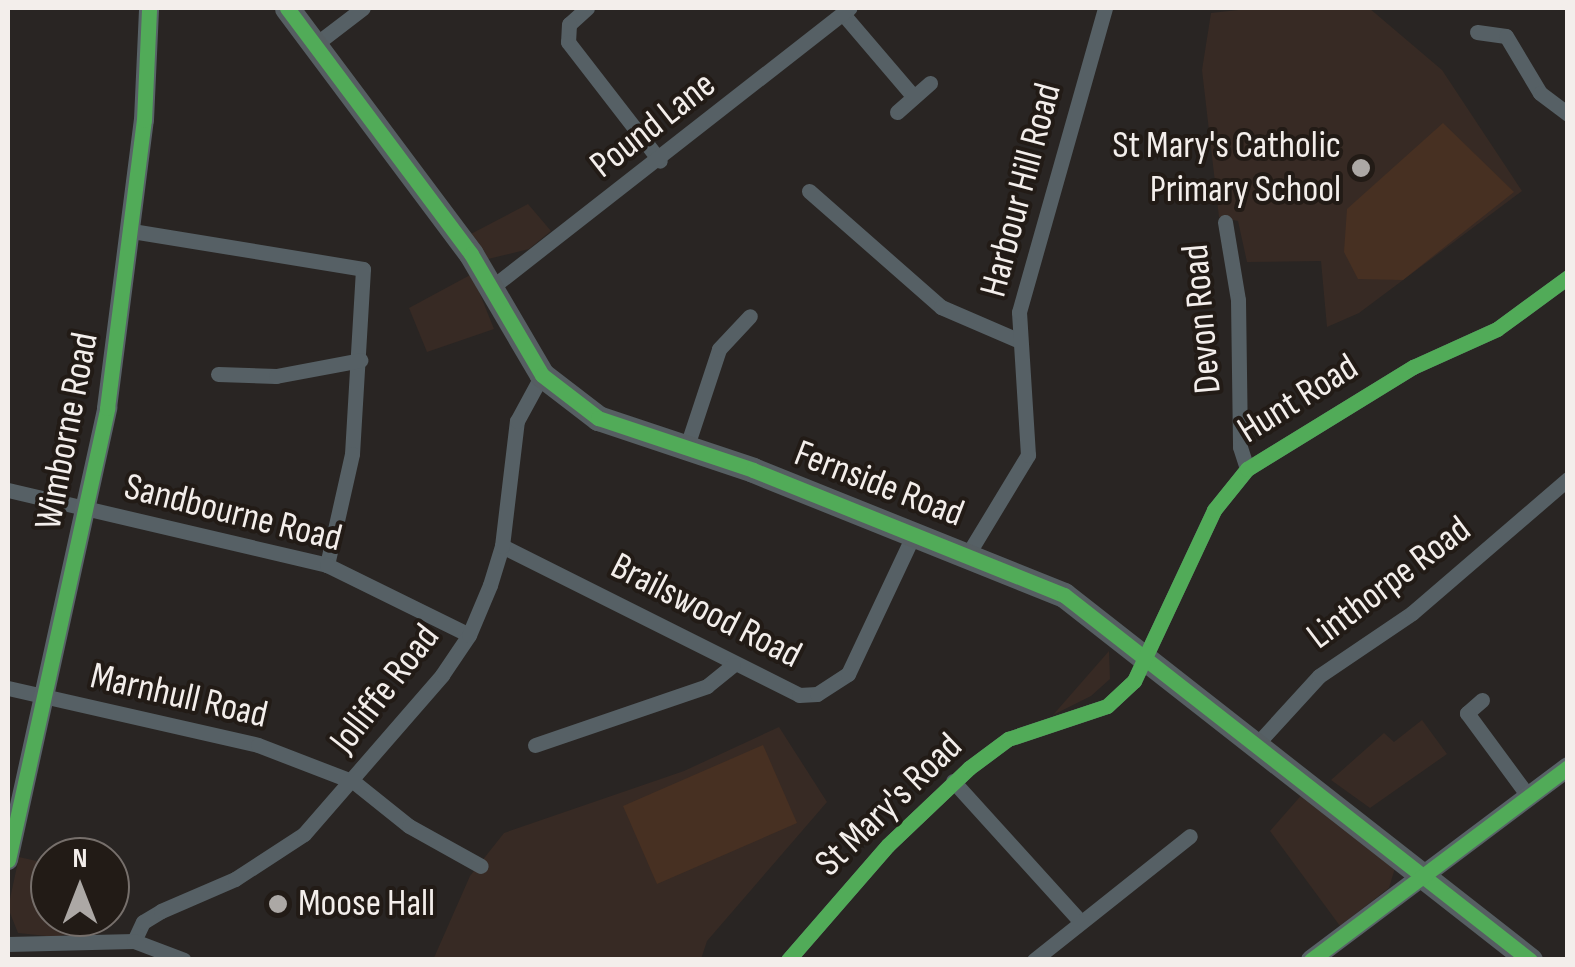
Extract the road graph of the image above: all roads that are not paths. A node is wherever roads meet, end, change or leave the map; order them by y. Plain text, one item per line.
1 (149, 8) edge
2 (286, 8) edge
3 (363, 8) edge
4 (587, 8) edge
5 (1105, 8) edge
6 (847, 11) edge
7 (1476, 32) dead end
8 (312, 47) junction
9 (930, 83) dead end
10 (914, 97) junction
11 (897, 112) dead end
12 (1568, 114) edge
13 (660, 161) junction
14 (809, 191) dead end
15 (1225, 222) dead end
16 (132, 230) junction
17 (1568, 276) edge
18 (491, 288) junction
19 (750, 316) dead end
20 (1020, 341) junction
21 (360, 360) junction
22 (218, 374) dead end
23 (542, 375) junction
24 (686, 448) junction
25 (1247, 469) junction
26 (1568, 479) edge
27 (8, 490) edge
28 (87, 510) junction
29 (914, 534) junction
30 (502, 546) junction
31 (968, 554) junction
32 (327, 565) junction
33 (469, 635) junction
34 (1150, 658) junction
35 (733, 665) junction
36 (8, 688) edge
37 (44, 698) junction
38 (1482, 700) dead end
39 (1256, 744) junction
40 (535, 746) dead end
41 (1568, 768) edge
42 (952, 781) junction
43 (354, 782) junction
44 (1528, 798) junction
45 (1190, 836) dead end
46 (8, 860) edge
47 (481, 866) dead end
48 (1424, 872) junction
49 (1079, 920) junction
50 (134, 941) junction
51 (8, 944) edge
52 (184, 960) edge
53 (788, 960) edge
54 (1034, 960) edge
55 (1311, 960) edge
56 (1530, 960) edge

1 - 16 main road, Wimborne Road
2 - 8 highway, Fernside Road
3 - 8 street
4 - 13 street
5 - 20 street, Harbour Hill Road
6 - 10 street
6 - 13 street, Pound Lane
7 - 12 street
8 - 18 highway, Fernside Road
9 - 10 street
10 - 11 street
13 - 18 street, Pound Lane
14 - 20 street
15 - 25 street, Devon Road
16 - 21 street
16 - 28 main road, Wimborne Road
17 - 25 street, Hunt Road
18 - 23 highway, Fernside Road
19 - 24 street
20 - 31 street, Harbour Hill Road
21 - 22 street
21 - 32 street
23 - 24 highway, Fernside Road
23 - 30 street, Jolliffe Road
24 - 29 highway, Fernside Road
25 - 34 street, Hunt Road
26 - 39 street, Linthorpe Road
27 - 28 street, Sandbourne Road
28 - 32 street, Sandbourne Road
28 - 37 main road, Wimborne Road
29 - 31 highway, Fernside Road
29 - 35 street, Brailswood Road
30 - 33 street, Jolliffe Road
30 - 35 street, Brailswood Road
31 - 34 highway, Fernside Road
32 - 33 street, Sandbourne Road
33 - 43 street, Jolliffe Road
34 - 39 highway, Fernside Road
34 - 42 street, St Mary's Road
35 - 40 street
36 - 37 street, Marnhull Road
37 - 43 street, Marnhull Road
37 - 46 main road, Wimborne Road
38 - 44 street
39 - 48 highway, Fernside Road
41 - 44 main road
42 - 49 street
42 - 53 street, St Mary's Road
43 - 47 street
43 - 50 street, Jolliffe Road
44 - 48 main road
45 - 49 street
48 - 55 main road
48 - 56 highway, Fernside Road
49 - 54 street
50 - 51 street
50 - 52 street

